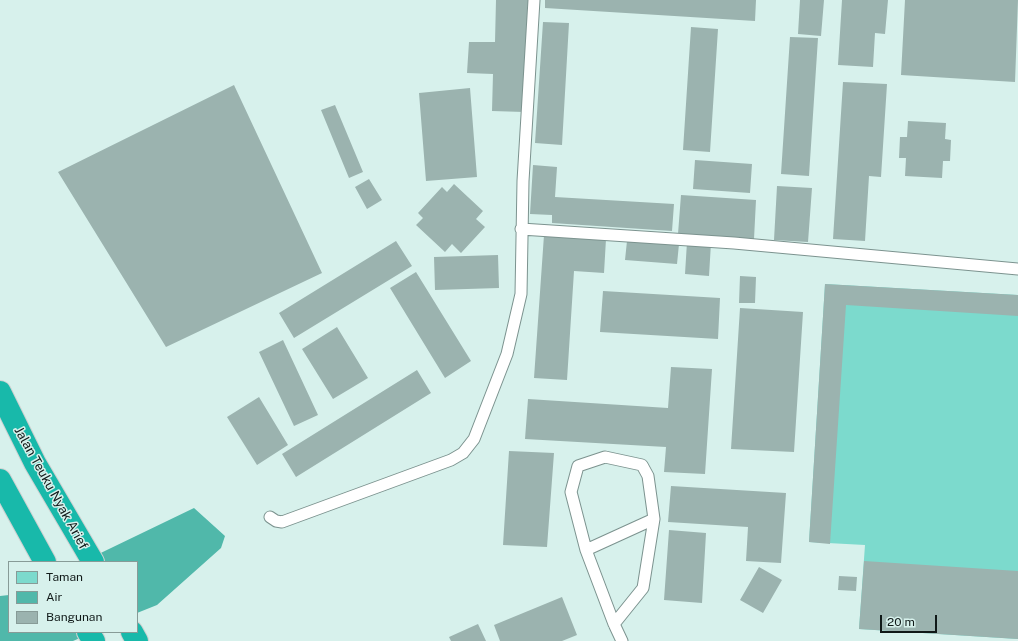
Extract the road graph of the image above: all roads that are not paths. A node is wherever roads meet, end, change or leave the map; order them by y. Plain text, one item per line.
1 (534, 0) edge
2 (521, 228) junction
3 (1018, 269) edge
4 (0, 392) edge
5 (0, 480) edge
6 (270, 517) dead end
7 (654, 520) junction
8 (586, 550) junction
9 (44, 561) edge
10 (91, 561) edge
11 (614, 624) junction
12 (622, 641) edge

1 - 2 lane
2 - 3 lane
2 - 6 lane
4 - 10 highway, Jalan Teuku Nyak Arief
5 - 9 highway
7 - 8 lane
7 - 8 lane
7 - 11 lane
8 - 11 lane
11 - 12 lane

